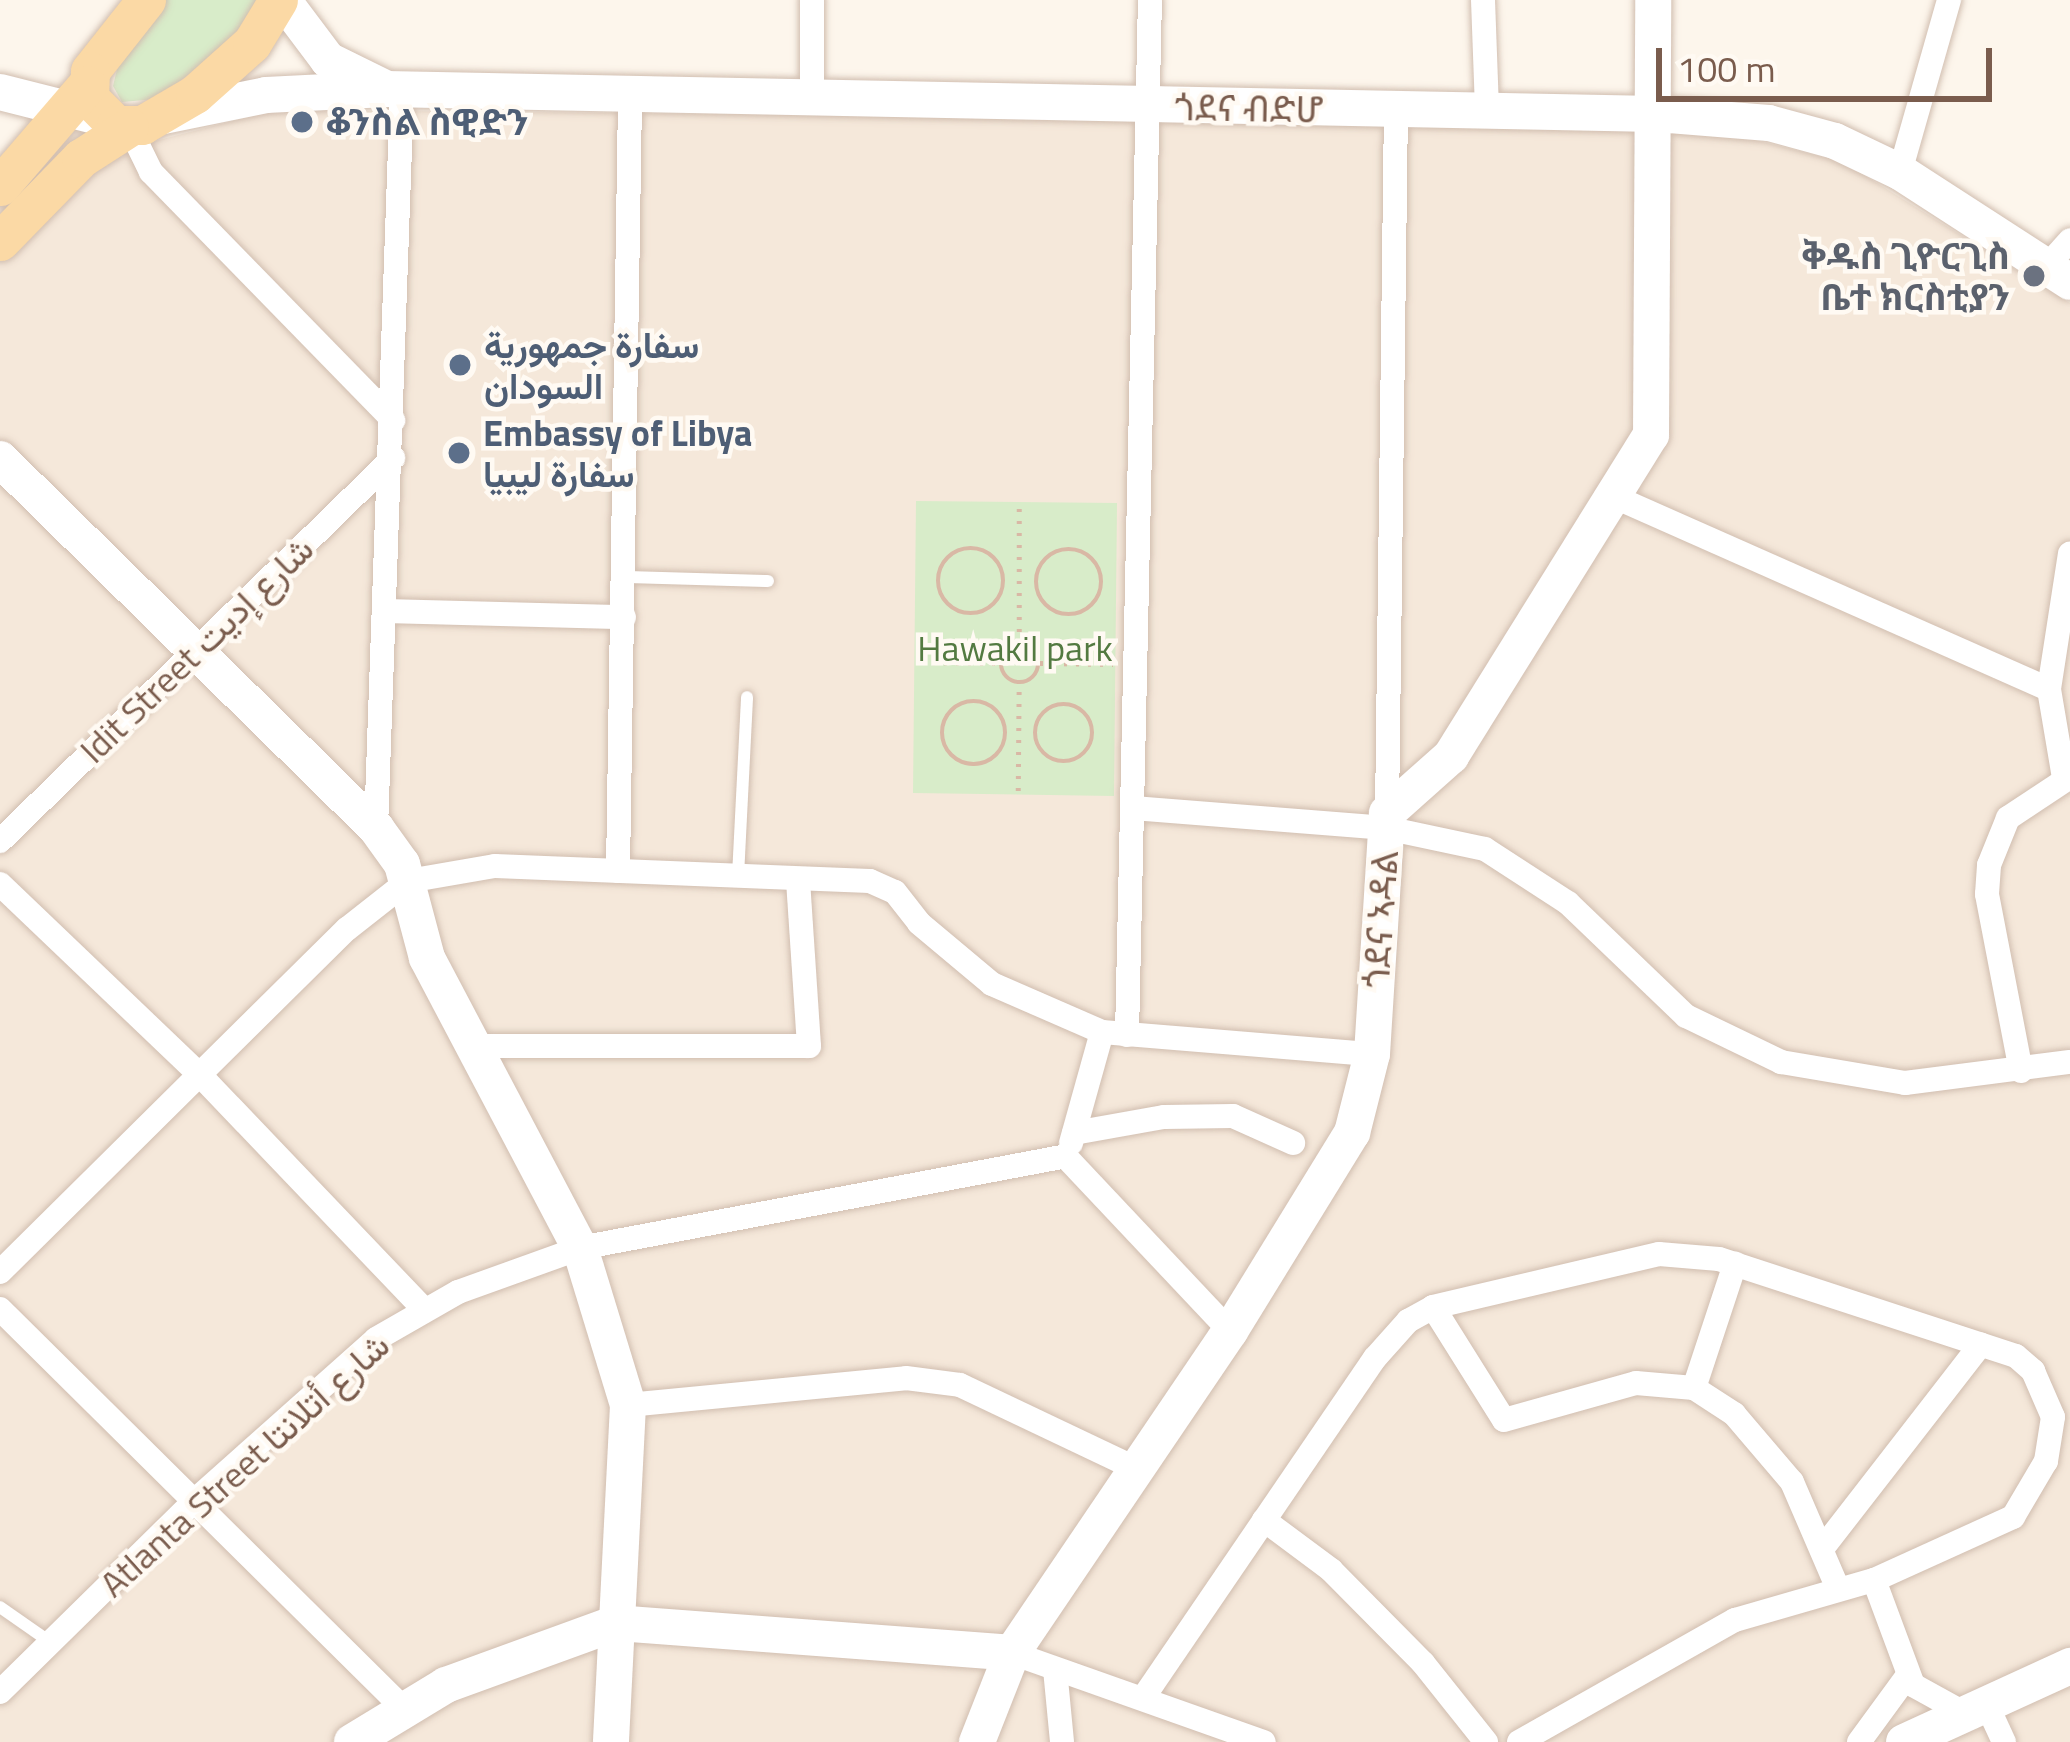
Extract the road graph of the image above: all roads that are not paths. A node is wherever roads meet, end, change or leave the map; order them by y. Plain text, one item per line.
1 (146, 0) edge
2 (280, 0) edge
3 (812, 0) edge
4 (1150, 0) edge
5 (1483, 0) edge
6 (1653, 0) edge
7 (1949, 0) edge
8 (394, 90) junction
9 (7, 92) edge
10 (630, 98) junction
11 (812, 98) junction
12 (107, 103) junction
13 (1148, 107) junction
14 (1396, 109) junction
15 (1487, 110) junction
16 (1656, 114) junction
17 (1900, 172) junction
18 (0, 186) edge
19 (0, 242) edge
20 (2062, 263) edge
21 (393, 420) junction
22 (393, 458) junction
23 (0, 459) edge
24 (1617, 498) junction
25 (2070, 554) edge
26 (625, 577) junction
27 (769, 581) dead end
28 (387, 611) junction
29 (624, 617) junction
30 (192, 652) junction
31 (2048, 689) junction
32 (747, 698) dead end
33 (2067, 777) edge
34 (1133, 808) junction
35 (1386, 820) junction
36 (376, 828) junction
37 (0, 841) edge
38 (618, 871) junction
39 (738, 877) junction
40 (798, 880) junction
41 (408, 881) junction
42 (0, 884) edge
43 (1115, 1033) junction
44 (471, 1046) junction
45 (1372, 1054) junction
46 (2070, 1062) edge
47 (2021, 1071) junction
48 (200, 1075) junction
49 (1293, 1143) dead end
50 (1070, 1144) junction
51 (580, 1248) junction
52 (1736, 1264) junction
53 (0, 1272) edge
54 (1433, 1307) junction
55 (423, 1308) junction
56 (0, 1309) edge
57 (1230, 1331) junction
58 (1981, 1344) junction
59 (1694, 1388) junction
60 (628, 1405) junction
61 (1139, 1470) junction
62 (192, 1503) junction
63 (1264, 1520) junction
64 (1822, 1549) junction
65 (1874, 1580) junction
66 (1838, 1589) junction
67 (0, 1607) edge
68 (616, 1623) junction
69 (50, 1643) junction
70 (1012, 1653) junction
71 (2070, 1666) edge
72 (1055, 1670) junction
73 (1910, 1680) junction
74 (0, 1692) edge
75 (1145, 1695) junction
76 (401, 1706) junction
77 (1975, 1708) junction
78 (352, 1742) edge
79 (611, 1742) edge
80 (977, 1742) edge
81 (1062, 1742) edge
82 (1264, 1742) edge
83 (1486, 1742) edge
84 (1520, 1742) edge
85 (1859, 1742) edge
86 (1901, 1742) edge
87 (2004, 1742) edge

1 - 12 main road
2 - 8 street
2 - 12 main road
3 - 11 street
4 - 13 street
5 - 15 street
6 - 16 street, ጎደና ኣዳል
7 - 17 street
8 - 10 street, ጎደና ብድሆ
8 - 12 street, ጎደና ብድሆ
8 - 21 street
9 - 12 street, ጎደና ብድሆ
9 - 12 street
10 - 11 street, ጎደና ብድሆ
10 - 26 street
11 - 13 street, ጎደና ብድሆ
12 - 18 main road
12 - 19 main road
12 - 21 street
13 - 14 street, ጎደና ብድሆ
13 - 34 street
14 - 15 street, ጎደና ብድሆ
14 - 35 street
15 - 16 street, ጎደና ብድሆ
16 - 17 street, ጎደና ብድሆ
16 - 24 street, ጎደና ኣዳል
17 - 20 street, ጎደና ብድሆ
21 - 22 street
22 - 28 street
22 - 30 street, Idit Street شارع إديت
23 - 30 street
24 - 31 street
24 - 35 street, ጎደና ኣዳል
25 - 31 street
26 - 27 lane
26 - 29 street
28 - 29 street
28 - 36 street
29 - 38 street
30 - 36 street
30 - 37 street, Idit Street شارع إديت
31 - 33 street
32 - 39 lane
33 - 47 street
34 - 35 street
34 - 43 street
35 - 45 street, ጎደና ኣዳል
35 - 47 street
36 - 41 street
38 - 39 street
38 - 41 street
39 - 40 street
40 - 43 street
40 - 44 street
41 - 44 street
41 - 48 street
42 - 48 street
43 - 45 street
43 - 50 street
44 - 51 street
45 - 57 street, ጎደና ኣዳል
46 - 47 street
48 - 53 street
48 - 55 street
49 - 50 street, Atlanta Street شارع أتلانتا
50 - 51 street, Atlanta Street شارع أتلانتا
50 - 57 street
51 - 55 street, Atlanta Street شارع أتلانتا
51 - 60 street
52 - 54 street
52 - 58 street
52 - 59 street
54 - 59 street
54 - 63 street
55 - 62 street, Atlanta Street شارع أتلانتا
56 - 62 street
57 - 61 street, ጎደና ኣዳል
58 - 64 street
58 - 65 street
59 - 64 street
60 - 61 street
60 - 68 street
61 - 70 street, ጎደና ኣዳል
62 - 69 street, Atlanta Street شارع أتلانتا
62 - 76 street
63 - 75 street
63 - 83 street
64 - 66 street
65 - 66 street
65 - 73 street
66 - 84 street
67 - 69 lane
68 - 70 street
68 - 76 street
68 - 79 street
69 - 74 street, Atlanta Street شارع أتلانتا
70 - 72 street
70 - 80 street, ጎደና ኣዳል
71 - 77 street
72 - 75 street
72 - 81 street
73 - 77 street
73 - 85 street
73 - 86 street
75 - 82 street
76 - 78 street
77 - 86 street
77 - 87 street

